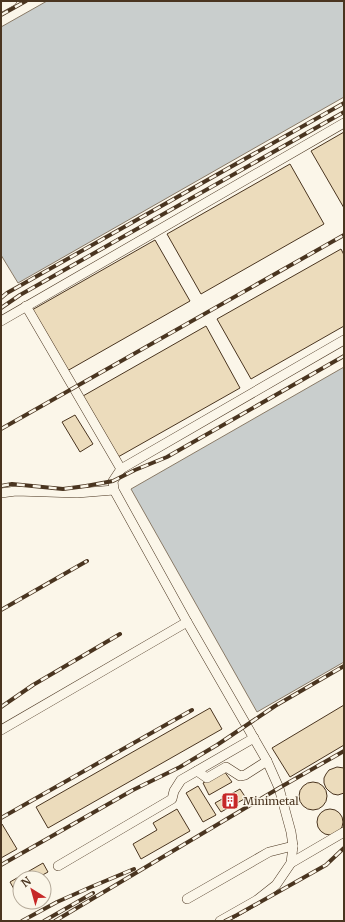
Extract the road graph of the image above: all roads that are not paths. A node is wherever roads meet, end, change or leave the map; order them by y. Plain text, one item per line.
1 (12, 1) edge
2 (1, 7) edge
3 (344, 123) edge
4 (26, 306) junction
5 (1, 321) edge
6 (344, 340) edge
7 (121, 469) junction
8 (114, 490) junction
9 (1, 493) edge
10 (187, 622) junction
11 (1, 730) edge
12 (254, 738) junction
13 (267, 761) junction
14 (197, 771) junction
15 (344, 832) edge
16 (293, 846) junction
17 (291, 862) junction
18 (58, 866) dead end
19 (187, 899) dead end
20 (220, 921) edge

1 - 2 street
3 - 4 street
4 - 5 street
4 - 7 street
6 - 7 street
7 - 8 street
8 - 9 street
8 - 10 street
10 - 11 street
10 - 12 street
12 - 13 street
12 - 14 street
13 - 14 street
13 - 16 street
14 - 18 street
15 - 17 street
16 - 17 street
16 - 19 street
17 - 20 street

